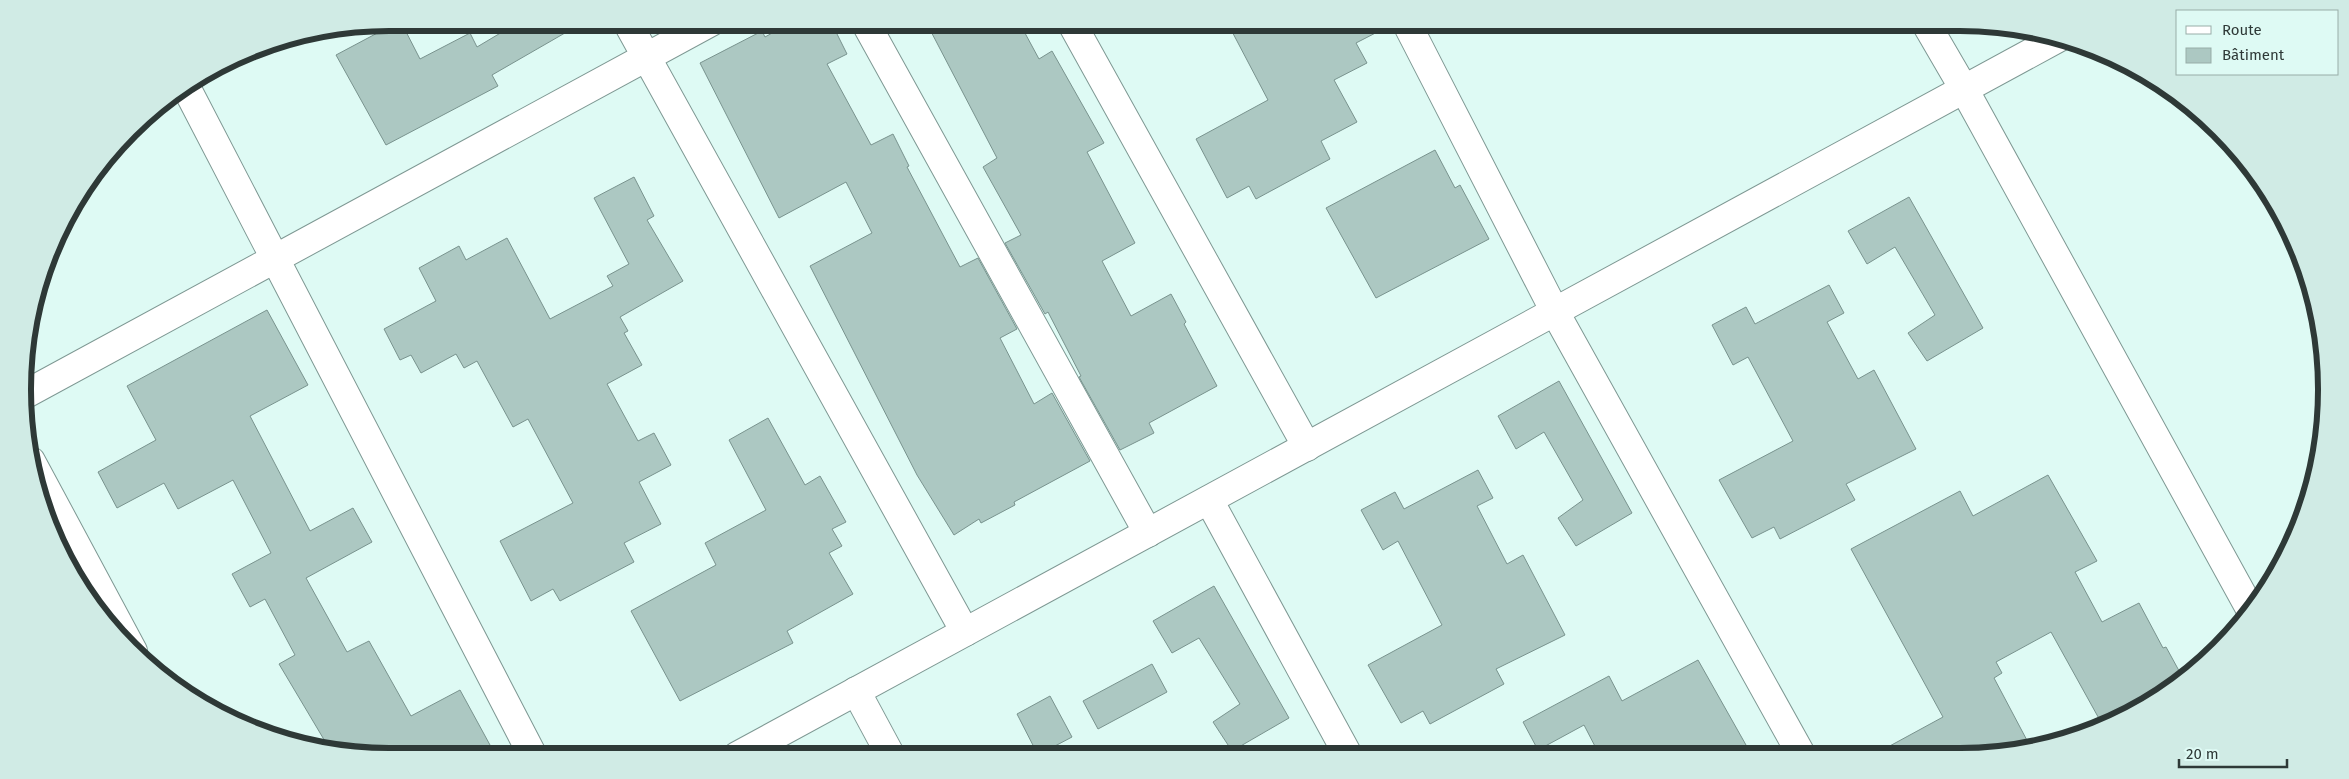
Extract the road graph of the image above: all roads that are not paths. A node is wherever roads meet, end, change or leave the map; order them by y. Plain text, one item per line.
1 (632, 31) edge
2 (695, 31) edge
3 (870, 31) edge
4 (1076, 31) edge
5 (1411, 31) edge
6 (1930, 31) edge
7 (2050, 42) edge
8 (646, 58) junction
9 (1964, 88) junction
10 (189, 93) edge
11 (273, 260) junction
12 (1555, 312) junction
13 (31, 391) edge
14 (1307, 446) junction
15 (44, 485) edge
16 (1209, 500) junction
17 (1148, 533) junction
18 (2248, 603) edge
19 (119, 625) edge
20 (965, 632) junction
21 (856, 691) junction
22 (529, 748) edge
23 (753, 748) edge
24 (887, 748) edge
25 (1344, 748) edge
26 (1797, 748) edge

1 - 8 street
2 - 8 street
3 - 17 street
4 - 14 street
5 - 12 street
6 - 9 street
7 - 9 street
8 - 11 street
8 - 20 street
9 - 12 street
9 - 18 street
10 - 11 street
11 - 13 street
11 - 22 street
12 - 14 street
12 - 26 street
14 - 16 street
15 - 19 street
16 - 17 street
16 - 25 street
17 - 20 street
20 - 21 street
21 - 23 street
21 - 24 street

